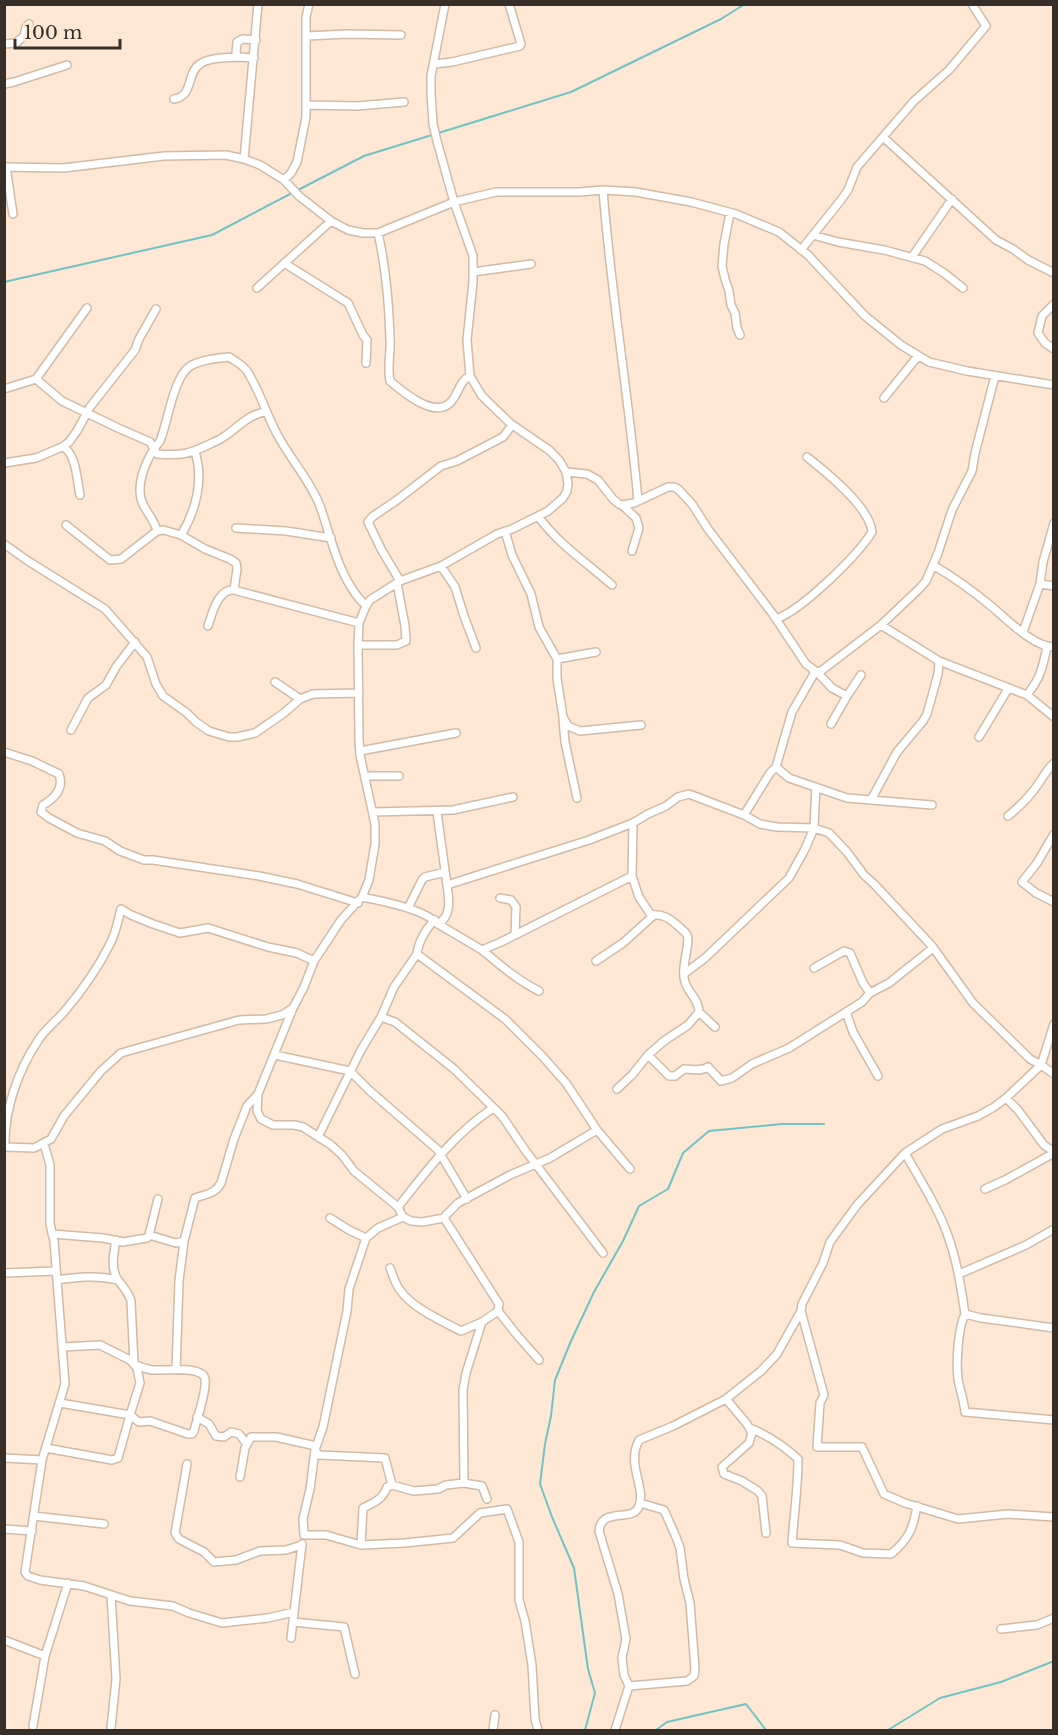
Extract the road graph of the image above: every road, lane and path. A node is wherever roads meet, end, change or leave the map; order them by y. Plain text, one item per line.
1 (258, 4) edge
2 (309, 4) edge
3 (445, 4) edge
4 (509, 4) edge
5 (972, 4) edge
6 (30, 24) dead end
7 (402, 35) dead end
8 (307, 36) junction
9 (256, 40) junction
10 (4, 44) edge
11 (237, 57) junction
12 (254, 58) junction
13 (434, 64) junction
14 (67, 65) dead end
15 (5, 82) edge
16 (174, 99) dead end
17 (404, 102) dead end
18 (306, 105) junction
19 (884, 137) junction
20 (244, 159) junction
21 (5, 167) edge
22 (284, 180) junction
23 (603, 190) junction
24 (952, 199) junction
25 (454, 202) junction
26 (730, 213) junction
27 (13, 214) dead end
28 (331, 221) junction
29 (378, 233) junction
30 (813, 235) junction
31 (801, 250) junction
32 (912, 257) junction
33 (284, 263) junction
34 (531, 264) dead end
35 (473, 272) junction
36 (1053, 273) edge
37 (257, 288) dead end
38 (963, 288) dead end
39 (1053, 304) edge
40 (87, 308) dead end
41 (156, 309) dead end
42 (740, 335) dead end
43 (1053, 349) edge
44 (918, 356) junction
45 (366, 363) dead end
46 (470, 376) junction
47 (995, 376) junction
48 (36, 379) junction
49 (1053, 385) edge
50 (4, 389) edge
51 (884, 398) dead end
52 (87, 412) junction
53 (266, 412) junction
54 (512, 425) junction
55 (62, 447) junction
56 (154, 448) junction
57 (195, 452) junction
58 (807, 457) dead end
59 (4, 463) edge
60 (566, 472) junction
61 (80, 495) dead end
62 (638, 501) junction
63 (622, 505) junction
64 (538, 516) junction
65 (1053, 523) edge
66 (66, 525) dead end
67 (236, 528) dead end
68 (157, 531) junction
69 (505, 531) junction
70 (181, 535) junction
71 (331, 538) junction
72 (4, 544) edge
73 (632, 551) dead end
74 (933, 565) junction
75 (441, 566) junction
76 (399, 582) junction
77 (1040, 584) junction
78 (612, 585) dead end
79 (1053, 586) edge
80 (234, 590) junction
81 (366, 606) junction
82 (776, 619) junction
83 (359, 623) junction
84 (881, 625) junction
85 (208, 626) dead end
86 (1023, 632) junction
87 (135, 642) junction
88 (358, 645) junction
89 (1050, 647) edge
90 (476, 648) dead end
91 (596, 652) dead end
92 (557, 659) junction
93 (939, 661) junction
94 (815, 671) junction
95 (861, 675) dead end
96 (275, 682) dead end
97 (1008, 689) junction
98 (359, 693) junction
99 (1027, 695) junction
100 (847, 696) junction
101 (300, 699) junction
102 (563, 717) junction
103 (1053, 717) edge
104 (831, 724) dead end
105 (641, 725) dead end
106 (72, 730) dead end
107 (456, 733) dead end
108 (979, 737) dead end
109 (360, 750) junction
110 (4, 752) edge
111 (1053, 763) edge
112 (776, 767) junction
113 (365, 776) junction
114 (399, 776) dead end
115 (816, 787) junction
116 (513, 797) dead end
117 (577, 798) dead end
118 (871, 800) junction
119 (932, 805) dead end
120 (373, 812) junction
121 (437, 812) junction
122 (744, 816) junction
123 (1008, 816) dead end
124 (633, 824) junction
125 (814, 828) junction
126 (1053, 834) edge
127 (445, 872) junction
128 (632, 876) junction
129 (447, 885) junction
130 (500, 898) dead end
131 (360, 900) junction
132 (1053, 902) edge
133 (408, 908) junction
134 (654, 915) junction
135 (436, 922) junction
136 (515, 935) junction
137 (933, 948) junction
138 (482, 950) junction
139 (417, 954) junction
140 (314, 961) junction
141 (596, 961) dead end
142 (814, 968) dead end
143 (684, 974) junction
144 (539, 991) dead end
145 (870, 993) junction
146 (293, 1008) junction
147 (699, 1012) junction
148 (846, 1012) junction
149 (381, 1017) junction
150 (1053, 1024) edge
151 (715, 1027) dead end
152 (648, 1054) junction
153 (275, 1055) junction
154 (1041, 1065) junction
155 (350, 1071) junction
156 (1053, 1074) edge
157 (879, 1076) dead end
158 (617, 1089) dead end
159 (258, 1094) junction
160 (1006, 1098) junction
161 (493, 1108) junction
162 (597, 1130) junction
163 (318, 1137) junction
164 (44, 1144) junction
165 (5, 1147) edge
166 (1053, 1152) edge
167 (905, 1153) junction
168 (440, 1154) junction
169 (536, 1164) junction
170 (630, 1169) dead end
171 (985, 1189) dead end
172 (158, 1199) dead end
173 (467, 1199) junction
174 (398, 1207) junction
175 (403, 1217) junction
176 (330, 1218) dead end
177 (444, 1218) junction
178 (1053, 1229) edge
179 (52, 1234) junction
180 (149, 1235) junction
181 (366, 1238) junction
182 (116, 1240) junction
183 (184, 1241) junction
184 (603, 1253) dead end
185 (390, 1268) dead end
186 (56, 1272) junction
187 (4, 1274) edge
188 (959, 1274) junction
189 (57, 1280) junction
190 (118, 1280) junction
191 (498, 1311) junction
192 (801, 1311) junction
193 (965, 1314) junction
194 (482, 1322) junction
195 (1053, 1328) edge
196 (62, 1347) junction
197 (540, 1360) dead end
198 (134, 1364) junction
199 (176, 1370) junction
200 (726, 1399) junction
201 (60, 1403) junction
202 (129, 1415) junction
203 (197, 1417) junction
204 (1053, 1420) edge
205 (750, 1428) junction
206 (247, 1444) junction
207 (46, 1448) junction
208 (315, 1448) junction
209 (4, 1458) edge
210 (42, 1460) junction
211 (187, 1464) dead end
212 (240, 1477) dead end
213 (464, 1483) junction
214 (392, 1485) junction
215 (487, 1499) dead end
216 (640, 1503) junction
217 (917, 1506) junction
218 (34, 1516) junction
219 (1053, 1517) edge
220 (104, 1524) dead end
221 (4, 1529) edge
222 (32, 1531) junction
223 (766, 1533) dead end
224 (304, 1535) junction
225 (302, 1545) junction
226 (361, 1545) junction
227 (68, 1583) junction
228 (111, 1594) junction
229 (294, 1612) junction
230 (1053, 1618) edge
231 (293, 1622) junction
232 (1001, 1629) dead end
233 (291, 1638) dead end
234 (4, 1640) edge
235 (45, 1656) junction
236 (356, 1674) dead end
237 (629, 1686) junction
238 (495, 1714) dead end
239 (33, 1726) dead end
240 (111, 1728) dead end
241 (493, 1731) edge
242 (538, 1731) edge
243 (615, 1731) edge

1 - 9 street
2 - 8 street
3 - 13 street
4 - 13 street
5 - 19 street
6 - 10 street
7 - 8 street
8 - 18 street
9 - 11 street
9 - 12 street
11 - 12 street
11 - 16 street
12 - 20 street
13 - 25 street
14 - 15 street
17 - 18 street
18 - 22 street
19 - 24 street
19 - 30 street
20 - 21 street
20 - 22 street
21 - 27 street
22 - 28 street
23 - 25 street
23 - 26 street
23 - 62 street
24 - 32 street
24 - 36 street
25 - 29 street
25 - 35 street
26 - 31 street
26 - 42 street
28 - 29 street
28 - 33 street
29 - 46 street
30 - 31 street
30 - 32 street
31 - 44 street
32 - 38 street
33 - 37 street
33 - 45 street
34 - 35 street
35 - 46 street
39 - 43 street
40 - 48 street
41 - 52 street
44 - 47 street
44 - 51 street
46 - 54 street
47 - 49 street
47 - 74 street
48 - 50 street
48 - 52 street
52 - 55 street
52 - 56 street
53 - 56 street
53 - 57 street
53 - 71 street
54 - 60 street
54 - 76 street
55 - 59 street
55 - 61 street
56 - 57 street
56 - 68 street
57 - 70 street
58 - 82 street
60 - 63 street
60 - 64 street
62 - 63 street
62 - 82 street
63 - 73 street
64 - 69 street
64 - 78 street
65 - 77 street
66 - 68 street
67 - 71 street
68 - 70 street
69 - 75 street
69 - 92 street
70 - 80 street
71 - 81 street
72 - 87 street
74 - 84 street
74 - 86 street
75 - 76 street
75 - 90 street
76 - 81 street
76 - 88 street
77 - 79 street
77 - 86 street
80 - 83 street
80 - 85 street
81 - 83 street
82 - 94 street
83 - 88 street
84 - 93 street
84 - 94 street
86 - 89 street
87 - 101 street
87 - 106 street
88 - 98 street
89 - 99 street
91 - 92 street
92 - 102 street
93 - 97 street
93 - 118 street
94 - 100 street
94 - 112 street
95 - 100 street
96 - 101 street
97 - 99 street
97 - 108 street
98 - 101 street
98 - 109 street
99 - 103 street
100 - 104 street
102 - 105 street
102 - 117 street
107 - 109 street
109 - 113 street
110 - 131 street
111 - 123 street
112 - 115 street
112 - 122 street
113 - 114 street
113 - 120 street
115 - 118 street
115 - 125 street
116 - 121 street
118 - 119 street
120 - 121 street
120 - 131 street
121 - 127 street
122 - 124 street
122 - 125 street
124 - 128 street
124 - 129 street
125 - 137 street
125 - 143 street
126 - 132 street
127 - 129 street
127 - 133 street
128 - 134 street
128 - 136 street
129 - 135 street
130 - 136 street
131 - 133 street
131 - 140 street
133 - 135 street
134 - 141 street
134 - 143 street
135 - 138 street
135 - 139 street
136 - 138 street
137 - 145 street
137 - 154 street
138 - 144 street
139 - 149 street
139 - 162 street
140 - 146 street
140 - 165 street
142 - 145 street
143 - 147 street
145 - 148 street
146 - 153 street
146 - 164 street
147 - 151 street
147 - 152 street
148 - 152 street
148 - 157 street
149 - 155 street
149 - 161 street
150 - 154 street
152 - 158 street
153 - 155 street
153 - 159 street
154 - 156 street
154 - 160 street
155 - 163 street
155 - 168 street
159 - 163 street
159 - 183 street
160 - 166 street
160 - 167 street
161 - 168 street
161 - 169 street
162 - 169 street
162 - 170 street
163 - 174 street
164 - 165 street
164 - 179 street
166 - 171 street
167 - 188 street
167 - 192 street
168 - 173 street
168 - 174 street
169 - 173 street
169 - 184 street
172 - 180 street
173 - 177 street
174 - 175 street
175 - 177 street
175 - 181 street
176 - 181 street
177 - 191 street
178 - 188 street
179 - 182 street
179 - 186 street
180 - 182 street
180 - 183 street
181 - 208 street
182 - 190 street
183 - 199 street
185 - 194 street
186 - 187 street
186 - 189 street
188 - 193 street
189 - 190 street
189 - 196 street
190 - 198 street
191 - 194 street
191 - 197 street
192 - 200 street
192 - 217 street
193 - 195 street
193 - 204 street
194 - 213 street
196 - 198 street
196 - 201 street
198 - 199 street
198 - 202 street
199 - 203 street
200 - 205 street
200 - 216 street
201 - 202 street
201 - 207 street
202 - 203 street
202 - 207 street
203 - 206 street
205 - 217 street
205 - 223 street
206 - 208 street
206 - 212 street
207 - 210 street
208 - 214 street
208 - 224 street
209 - 210 street
210 - 218 street
211 - 225 street
213 - 214 street
213 - 215 street
214 - 226 street
216 - 237 street
216 - 237 street
217 - 219 street
218 - 220 street
218 - 222 street
221 - 222 street
222 - 227 street
224 - 225 street
224 - 226 street
225 - 229 street
226 - 242 street
227 - 228 street
227 - 235 street
228 - 229 street
228 - 240 street
229 - 231 street
230 - 232 street
231 - 233 street
231 - 236 street
234 - 235 street
235 - 239 street
237 - 243 street
238 - 241 street

